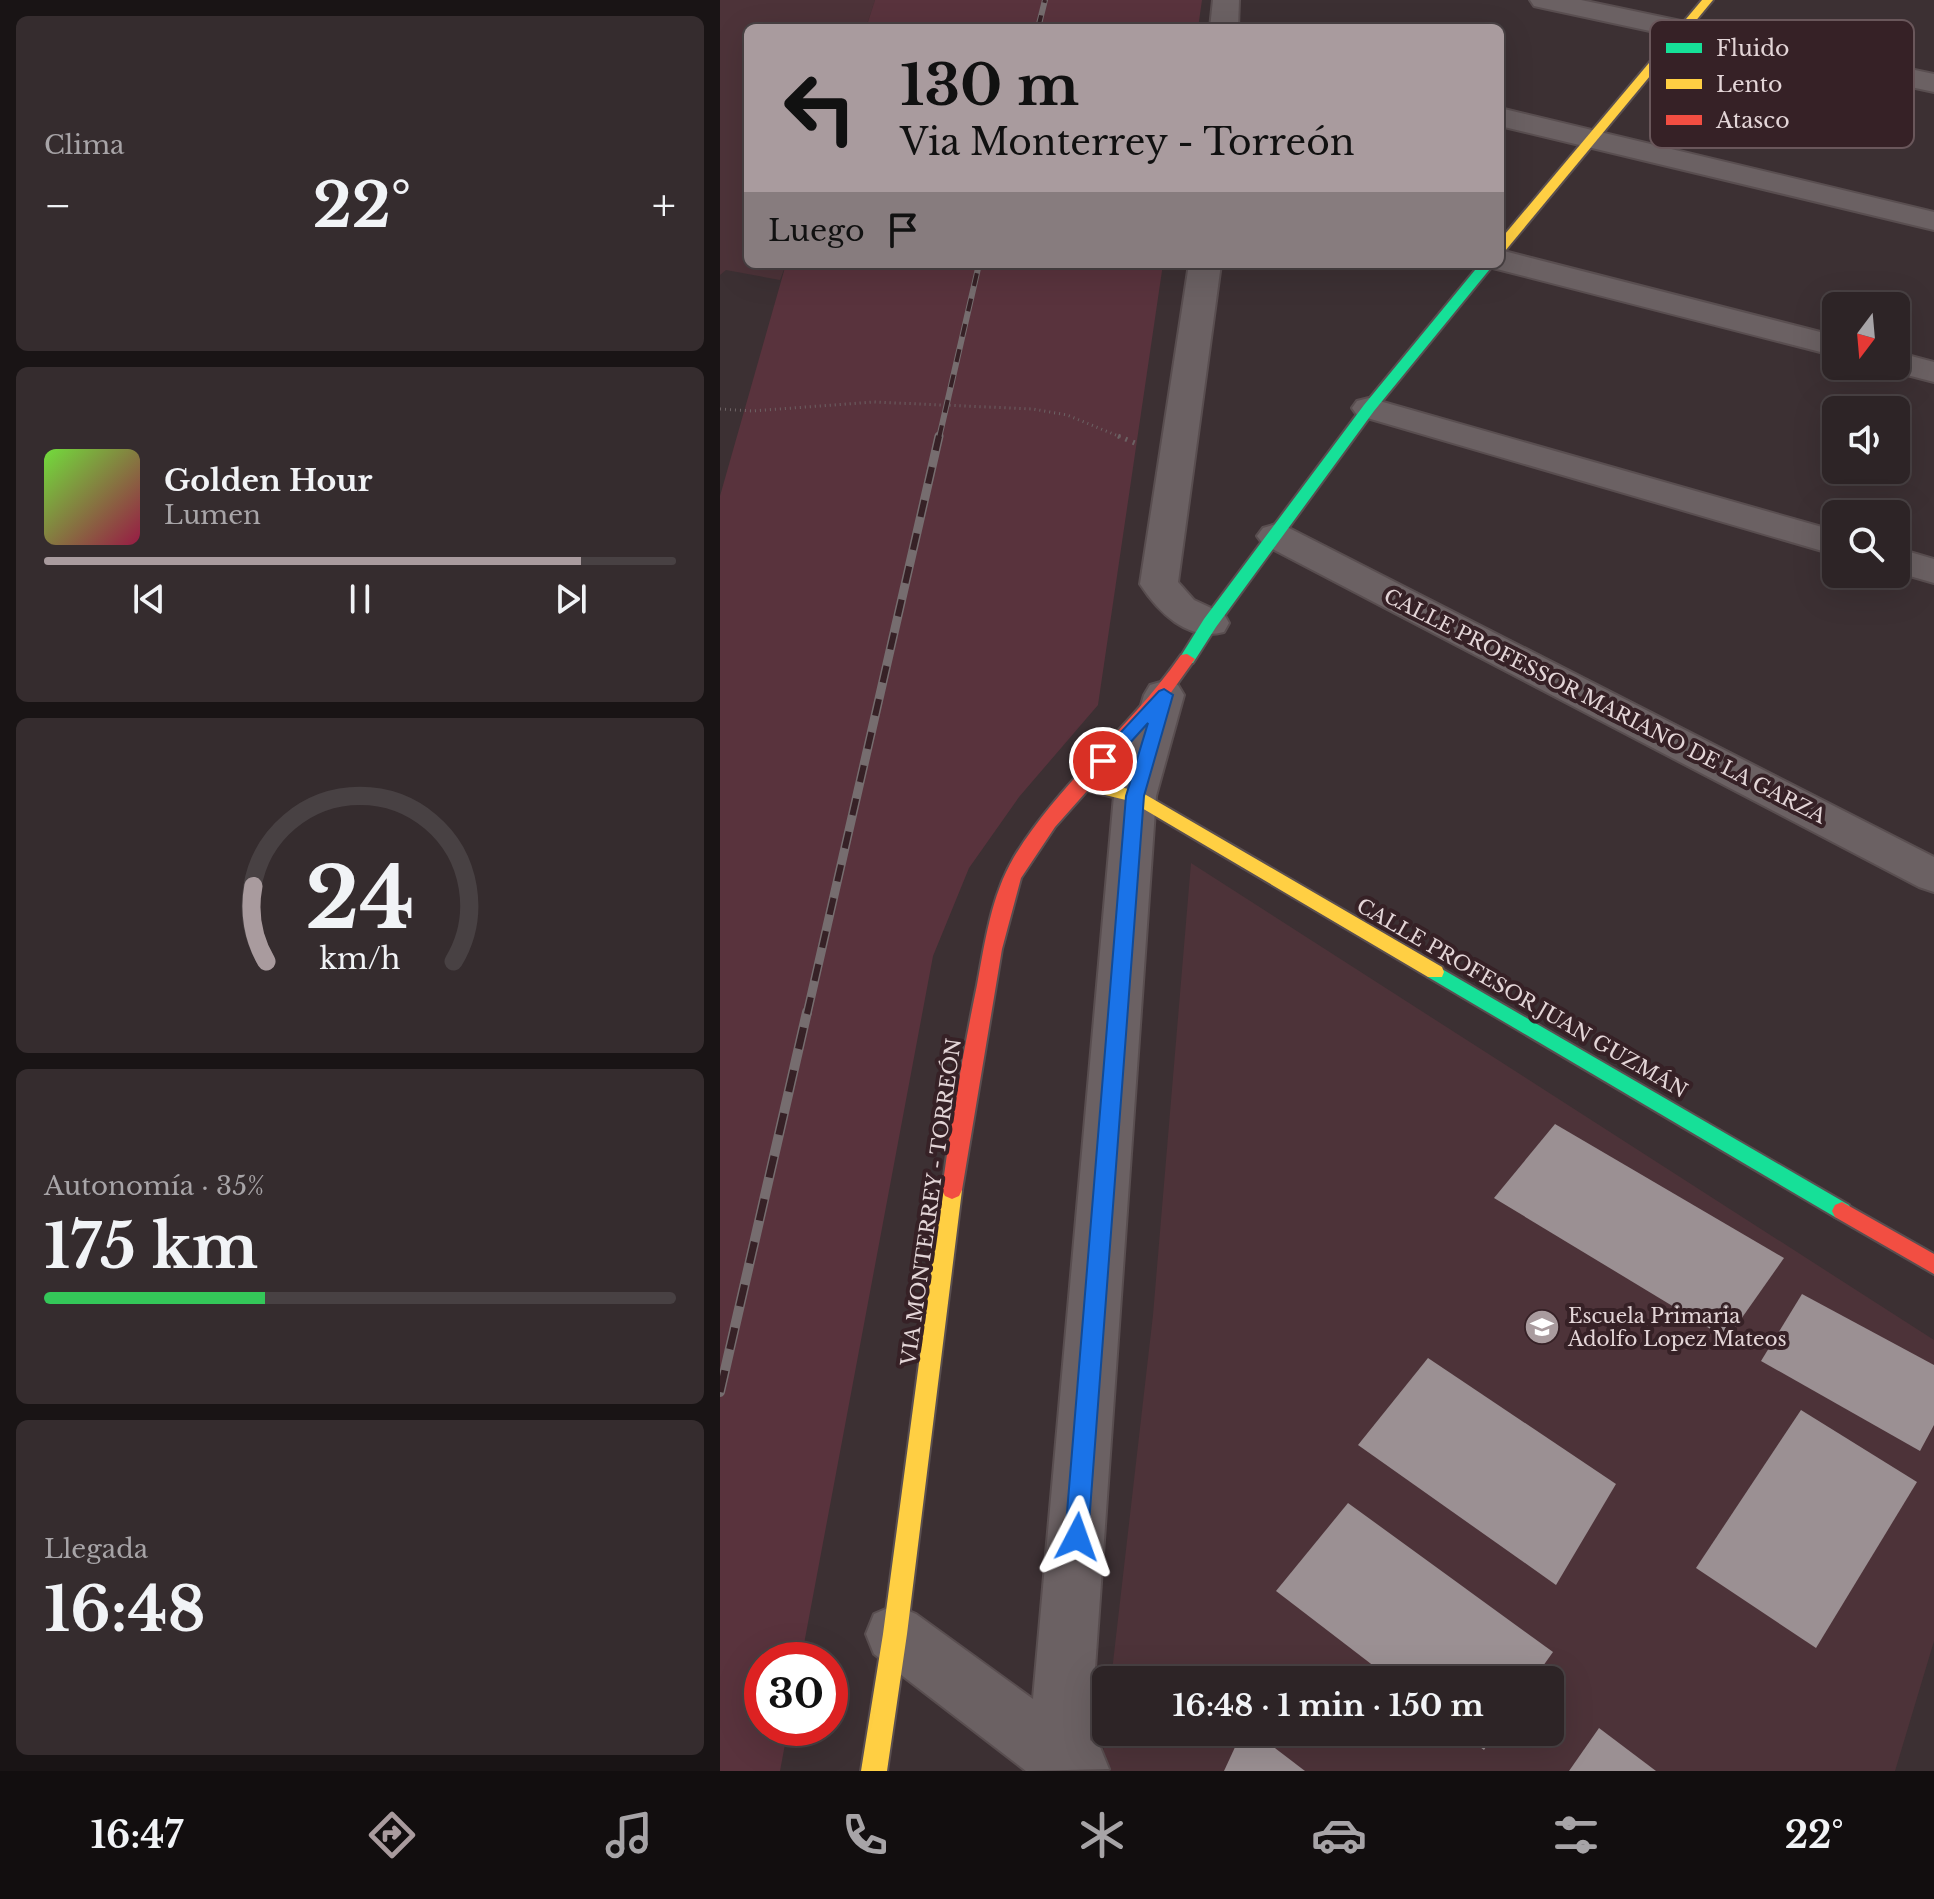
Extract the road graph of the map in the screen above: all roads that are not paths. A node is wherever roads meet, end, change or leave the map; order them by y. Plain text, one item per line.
1 (1226, 0) edge
2 (1543, 0) edge
3 (1708, 0) edge
4 (1693, 20) edge
5 (1650, 22) edge
6 (1224, 24) edge
7 (1650, 70) edge
8 (1914, 79) edge
9 (1934, 83) edge
10 (1504, 118) edge
11 (1590, 139) junction
12 (1934, 221) edge
13 (1504, 243) edge
14 (1504, 261) edge
15 (1204, 268) edge
16 (1484, 268) edge
17 (1822, 342) edge
18 (1910, 366) edge
19 (1934, 372) edge
20 (1369, 408) junction
21 (1276, 536) junction
22 (1822, 539) edge
23 (1910, 564) edge
24 (1934, 571) edge
25 (1210, 623) junction
26 (1164, 695) junction
27 (1082, 784) junction
28 (1135, 796) junction
29 (1934, 876) edge
30 (1934, 1265) edge
31 (895, 1634) junction
32 (1066, 1765) edge
33 (874, 1771) edge

1 - 6 street
2 - 5 street
3 - 4 street
7 - 11 street
8 - 9 street
10 - 11 street
11 - 12 street
11 - 13 street
14 - 17 street
15 - 25 street
16 - 20 street, VIA MONTERREY - TORREÓN
18 - 19 street
20 - 21 street, VIA MONTERREY - TORREÓN
20 - 22 street
21 - 25 street, VIA MONTERREY - TORREÓN
21 - 29 street, CALLE PROFESSOR MARIANO DE LA GARZA
23 - 24 street
25 - 26 street, VIA MONTERREY - TORREÓN
26 - 27 street, VIA MONTERREY - TORREÓN
26 - 28 street
27 - 28 street, CALLE PROFESOR JUAN GUZMÁN
27 - 31 street, VIA MONTERREY - TORREÓN
28 - 30 street, CALLE PROFESOR JUAN GUZMÁN
28 - 32 street
31 - 32 street
31 - 33 street, VIA MONTERREY - TORREÓN

